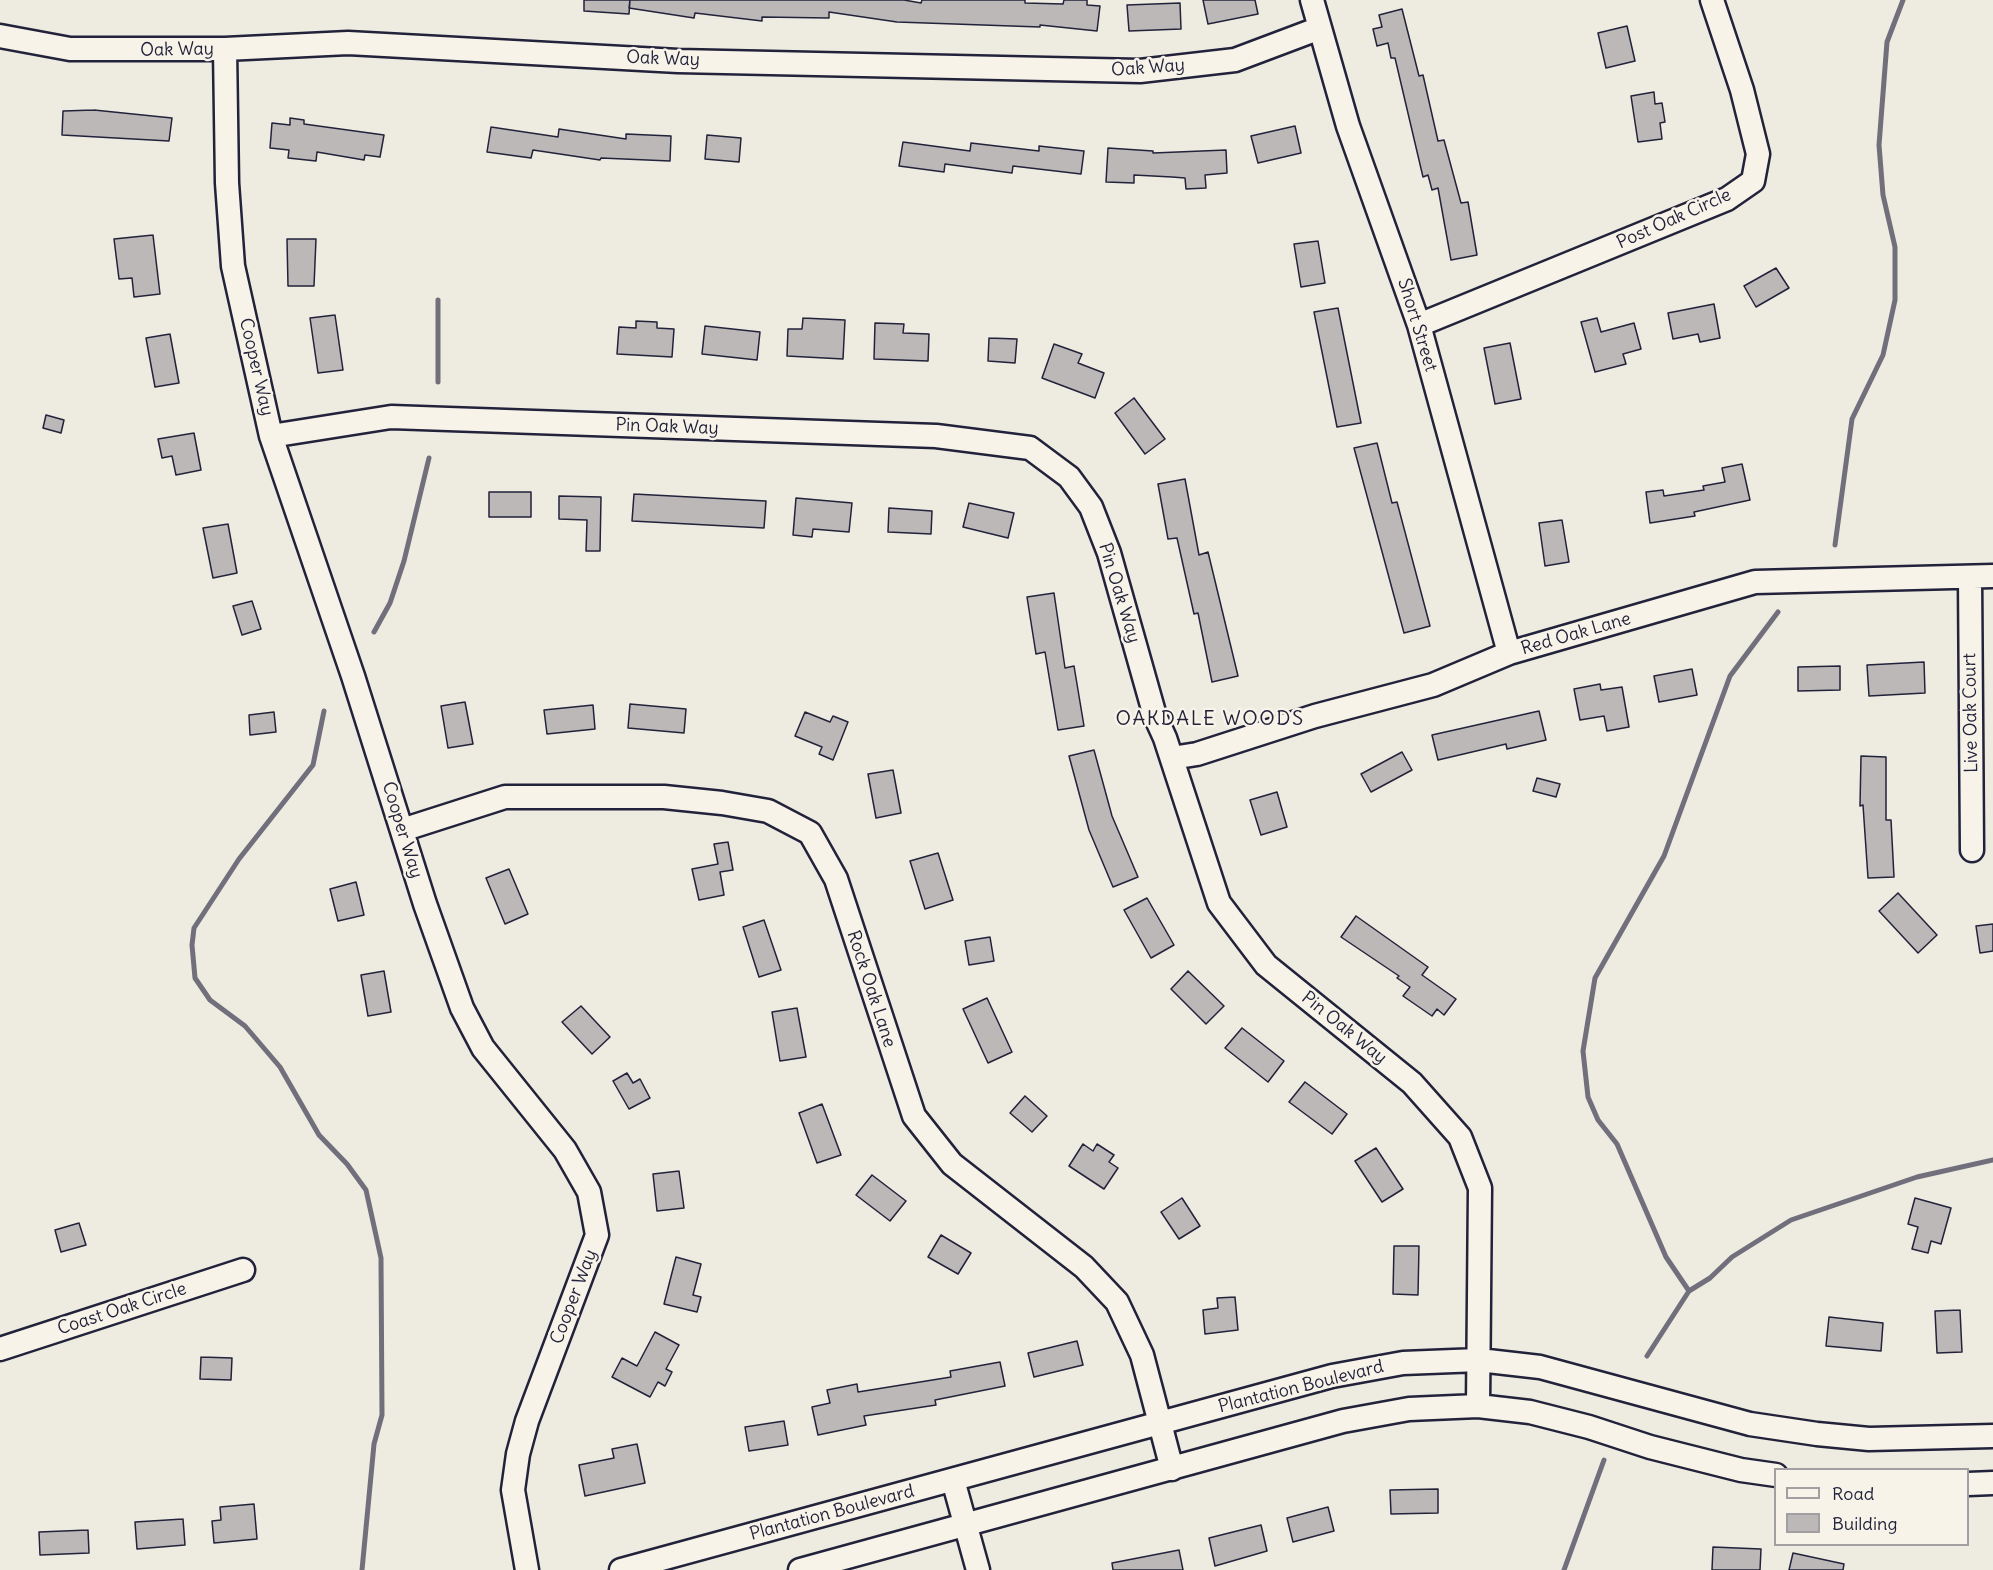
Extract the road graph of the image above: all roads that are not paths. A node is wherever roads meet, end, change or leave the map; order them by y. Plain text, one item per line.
1 (1312, 0) edge
2 (1712, 0) edge
3 (1320, 28) junction
4 (0, 36) edge
5 (225, 49) junction
6 (1419, 325) junction
7 (271, 436) junction
8 (1993, 576) edge
9 (1970, 577) junction
10 (1509, 653) junction
11 (1172, 758) junction
12 (402, 830) junction
13 (1972, 850) dead end
14 (243, 1270) dead end
15 (0, 1349) edge
16 (1479, 1360) junction
17 (1478, 1406) junction
18 (1159, 1424) junction
19 (1993, 1436) edge
20 (1172, 1469) junction
21 (1774, 1475) edge
22 (953, 1480) junction
23 (1993, 1483) edge
24 (1969, 1484) edge
25 (966, 1525) junction
26 (527, 1570) edge
27 (621, 1570) edge
28 (800, 1570) edge
29 (978, 1570) edge

1 - 3 street, Short Street
2 - 6 street, Post Oak Circle
3 - 5 street, Oak Way
3 - 6 street, Short Street
4 - 5 street, Oak Way
5 - 7 street, Cooper Way
6 - 10 street, Short Street
7 - 11 street, Pin Oak Way
7 - 12 street, Cooper Way
8 - 9 street, Red Oak Lane
9 - 10 street, Red Oak Lane
9 - 13 street, Live Oak Court
10 - 11 street, Red Oak Lane
11 - 16 street, Pin Oak Way
12 - 18 street, Rock Oak Lane
12 - 26 street, Cooper Way
14 - 15 street, Coast Oak Circle
16 - 17 street, Pin Oak Way
16 - 18 street, Plantation Boulevard
16 - 19 street, Plantation Boulevard
17 - 20 street
17 - 21 street
18 - 20 street, Rock Oak Lane
18 - 22 street, Plantation Boulevard
20 - 25 street
22 - 25 street
22 - 27 street, Plantation Boulevard
23 - 24 street
25 - 28 street
25 - 29 street

